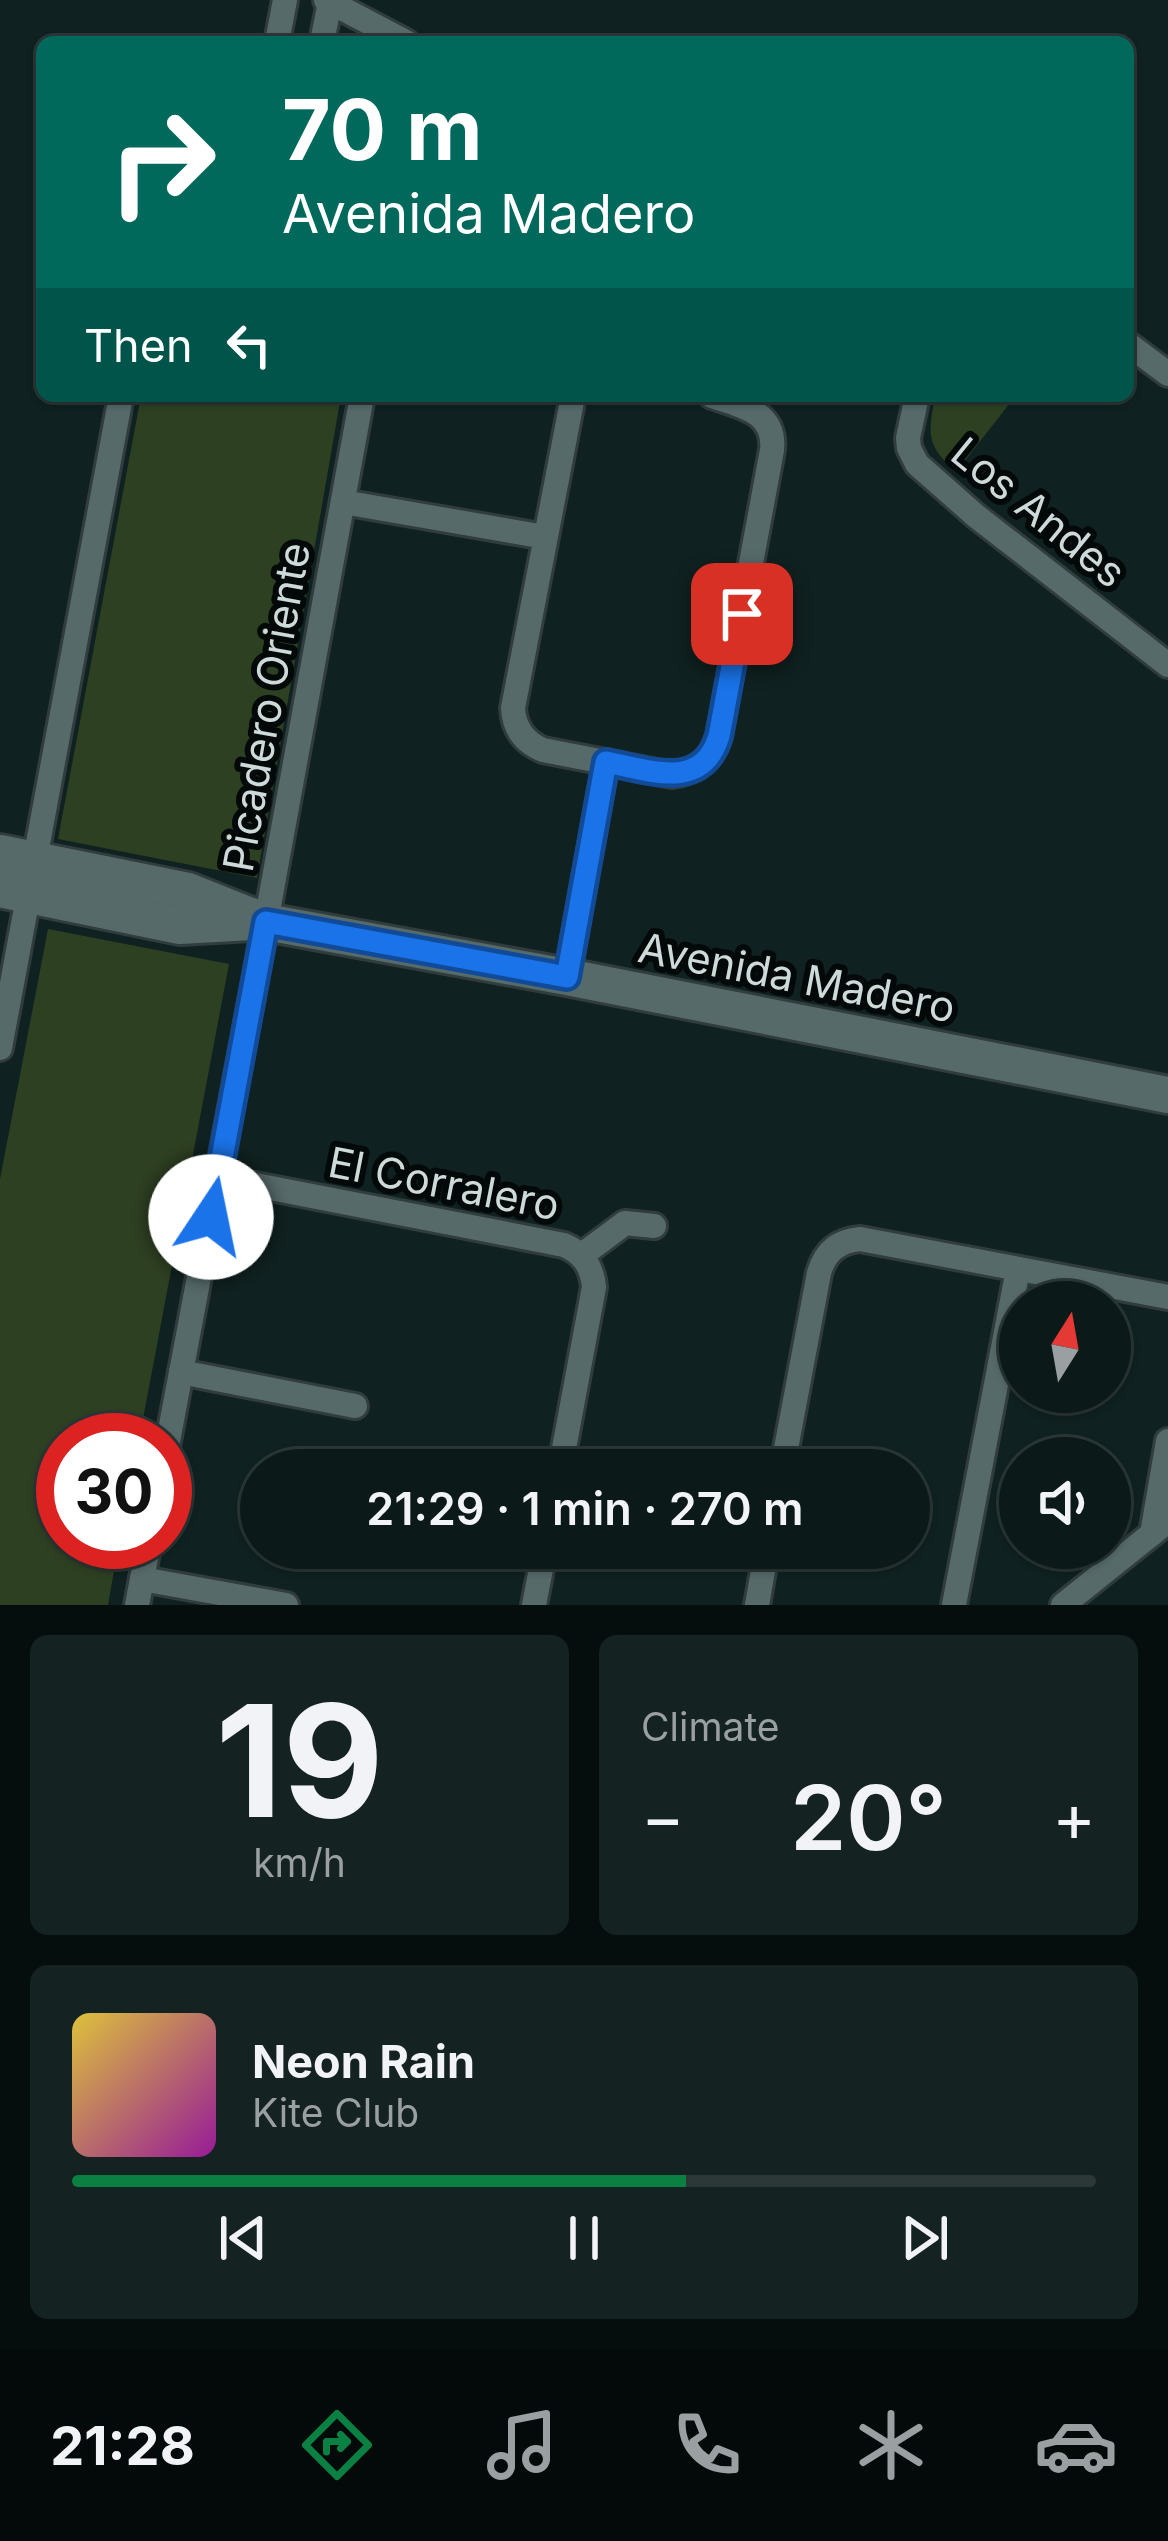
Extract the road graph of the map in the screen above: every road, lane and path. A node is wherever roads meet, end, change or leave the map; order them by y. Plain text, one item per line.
1 (285, 0) edge
2 (328, 1) edge
3 (278, 36) edge
4 (323, 36) edge
5 (395, 36) edge
6 (1134, 348) edge
7 (1168, 374) edge
8 (120, 402) edge
9 (361, 402) edge
10 (572, 402) edge
11 (729, 402) edge
12 (916, 402) edge
13 (343, 502) junction
14 (545, 537) junction
15 (1168, 664) edge
16 (606, 762) junction
17 (16, 874) edge
18 (266, 922) junction
19 (567, 977) junction
20 (0, 1048) edge
21 (1168, 1095) edge
22 (219, 1178) junction
23 (654, 1226) dead end
24 (582, 1255) junction
25 (1018, 1269) junction
26 (1168, 1298) edge
27 (181, 1372) junction
28 (355, 1406) dead end
29 (173, 1413) edge
30 (1168, 1441) edge
31 (564, 1449) edge
32 (786, 1449) edge
33 (1160, 1527) edge
34 (144, 1569) edge
35 (541, 1569) edge
36 (763, 1569) edge
37 (142, 1579) junction
38 (137, 1605) edge
39 (286, 1605) edge
40 (534, 1605) edge
41 (757, 1605) edge
42 (954, 1605) edge
43 (1064, 1605) edge

1 - 3 street
2 - 4 street
2 - 5 street
6 - 7 street
8 - 17 street
9 - 13 street, Picadero Oriente
10 - 14 street
11 - 16 street
12 - 15 street, Los Andes
13 - 14 street
13 - 18 street, Picadero Oriente
14 - 16 street
16 - 19 street
17 - 18 street, Avenida Madero
17 - 20 street
18 - 19 street, Avenida Madero
18 - 22 street, Picadero Oriente
19 - 21 street, Avenida Madero
22 - 24 street, El Corralero
22 - 27 street, Picadero Oriente
23 - 24 street, El Corralero
24 - 31 street, El Corralero
25 - 26 street
25 - 32 street
25 - 42 street
27 - 28 street
27 - 29 street, Picadero Oriente
30 - 33 street
33 - 43 street
34 - 37 street
35 - 40 street
36 - 41 street
37 - 38 street
37 - 39 street

